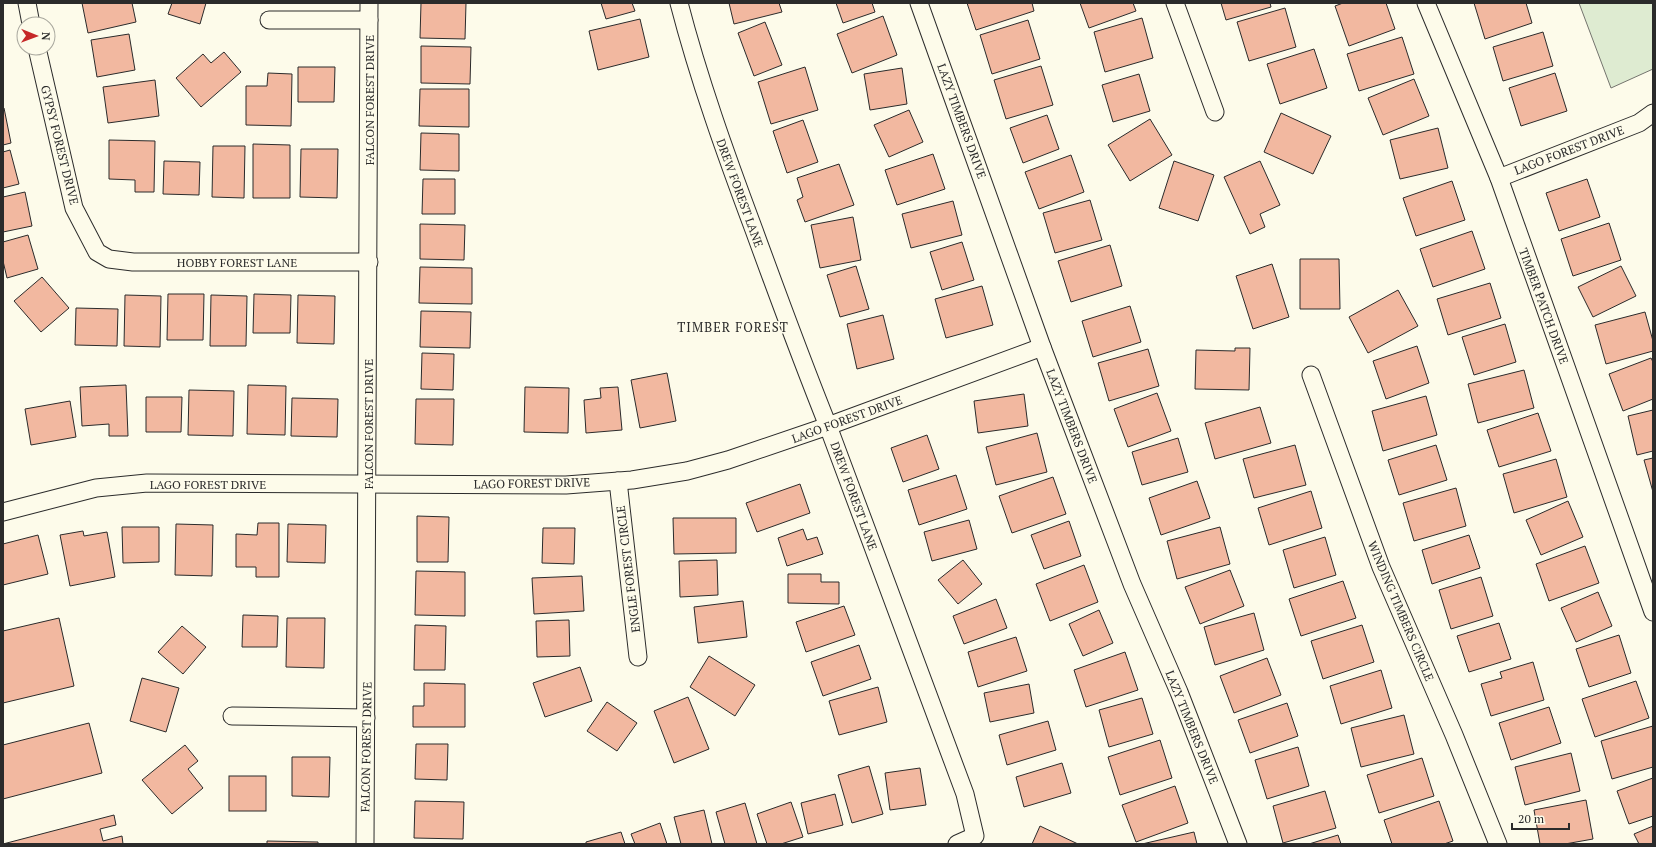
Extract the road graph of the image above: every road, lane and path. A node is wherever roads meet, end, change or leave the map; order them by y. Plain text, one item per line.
1 (27, 3) edge
2 (369, 3) edge
3 (679, 3) edge
4 (919, 3) edge
5 (1175, 3) edge
6 (1426, 3) edge
7 (30, 16) edge
8 (269, 20) dead end
9 (369, 20) junction
10 (38, 56) edge
11 (1215, 112) dead end
12 (1653, 113) edge
13 (1646, 122) edge
14 (1499, 178) junction
15 (106, 257) joint
16 (369, 262) junction
17 (1042, 347) junction
18 (1311, 375) dead end
19 (828, 426) junction
20 (618, 481) junction
21 (367, 484) junction
22 (3, 512) edge
23 (1653, 612) edge
24 (638, 657) dead end
25 (232, 716) dead end
26 (366, 718) junction
27 (366, 844) edge
28 (957, 844) edge
29 (1238, 844) edge
30 (1498, 844) edge

1 - 7 street
2 - 9 street, FALCON FOREST DRIVE
3 - 19 street, DREW FOREST LANE
4 - 17 street, LAZY TIMBERS DRIVE
5 - 11 street
6 - 14 street, TIMBER PATCH DRIVE
8 - 9 street
9 - 16 street, FALCON FOREST DRIVE
10 - 15 street, GYPSY FOREST DRIVE
12 - 13 street, LAGO FOREST DRIVE
13 - 14 street, LAGO FOREST DRIVE
14 - 23 street, TIMBER PATCH DRIVE
15 - 16 street, HOBBY FOREST LANE
16 - 21 street, FALCON FOREST DRIVE
17 - 19 street, LAGO FOREST DRIVE
17 - 29 street, LAZY TIMBERS DRIVE
18 - 30 street, WINDING TIMBERS CIRCLE
19 - 20 street, LAGO FOREST DRIVE
19 - 28 street, DREW FOREST LANE
20 - 21 street, LAGO FOREST DRIVE
20 - 24 street, ENGLE FOREST CIRCLE
21 - 22 street, LAGO FOREST DRIVE
21 - 26 street, FALCON FOREST DRIVE
25 - 26 street
26 - 27 street, FALCON FOREST DRIVE

